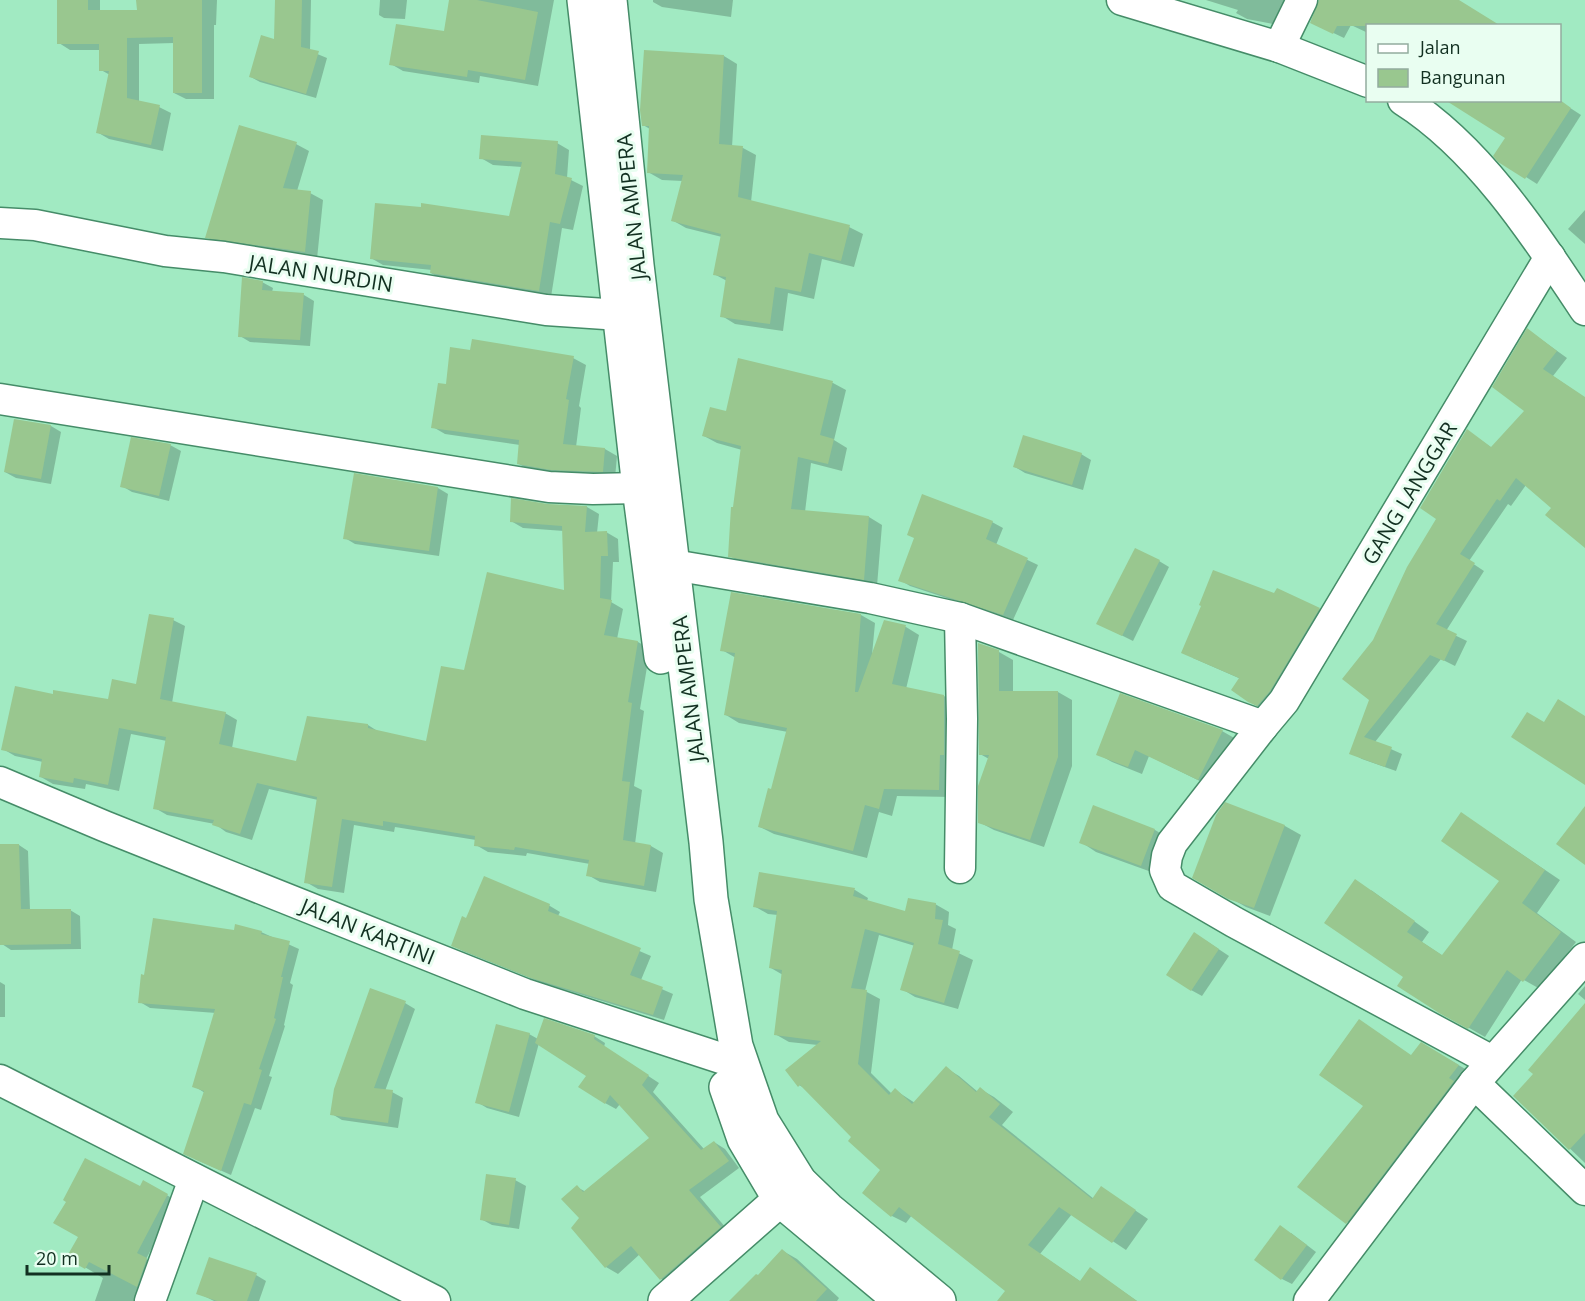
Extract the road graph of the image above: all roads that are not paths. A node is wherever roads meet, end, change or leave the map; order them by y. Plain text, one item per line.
1 (584, 0) edge
2 (610, 0) edge
3 (1122, 0) edge
4 (1302, 0) edge
5 (1279, 47) junction
6 (1366, 81) edge
7 (1406, 102) edge
8 (0, 223) edge
9 (1550, 257) junction
10 (1585, 310) edge
11 (632, 315) junction
12 (0, 399) edge
13 (639, 488) junction
14 (673, 565) junction
15 (960, 618) junction
16 (1263, 726) junction
17 (0, 782) edge
18 (960, 868) dead end
19 (1585, 958) edge
20 (729, 1061) junction
21 (1483, 1072) junction
22 (0, 1080) edge
23 (194, 1179) junction
24 (1585, 1190) edge
25 (790, 1191) junction
26 (150, 1301) edge
27 (435, 1301) edge
28 (665, 1301) edge
29 (901, 1301) edge
30 (939, 1301) edge
31 (1308, 1301) edge

1 - 11 main road, JALAN AMPERA
2 - 11 main road, JALAN AMPERA
3 - 5 street
4 - 5 street
5 - 6 street
7 - 9 street
8 - 11 street, JALAN NURDIN
9 - 10 street
9 - 16 street, GANG LANGGAR
11 - 13 main road, JALAN AMPERA
11 - 14 main road, JALAN AMPERA
12 - 13 street
13 - 20 main road, JALAN AMPERA
14 - 15 street
14 - 20 main road, JALAN AMPERA
15 - 16 street
15 - 18 street
16 - 21 street, GANG LANGGAR
17 - 20 street, JALAN KARTINI
19 - 21 street
20 - 25 main road, JALAN AMPERA
21 - 24 street, GANG LANGGAR
21 - 31 street
22 - 23 street
23 - 26 street
23 - 27 street
25 - 28 main road
25 - 29 main road, JALAN AMPERA
25 - 30 main road, JALAN AMPERA

